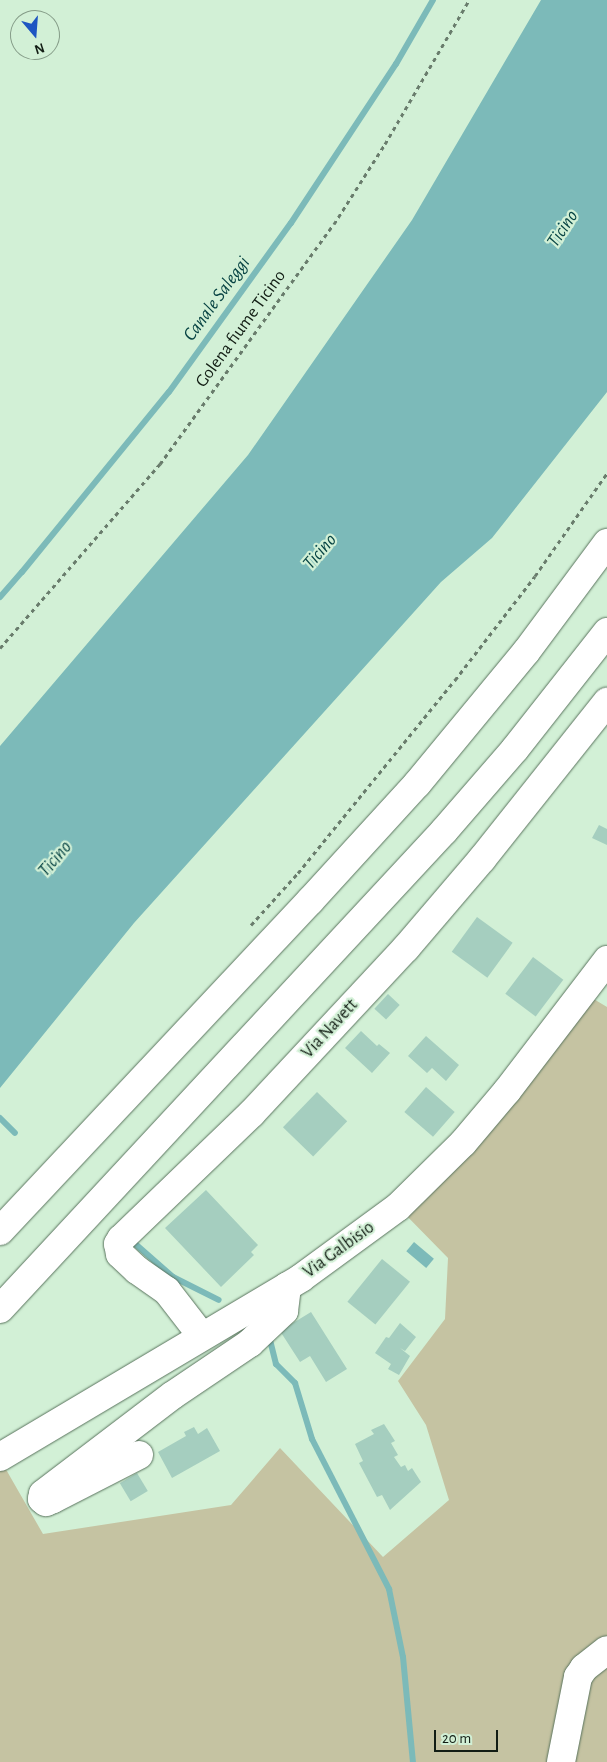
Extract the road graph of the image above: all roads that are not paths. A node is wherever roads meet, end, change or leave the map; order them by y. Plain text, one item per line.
1 (607, 543) edge
2 (607, 632) edge
3 (607, 702) edge
4 (607, 960) edge
5 (0, 1231) edge
6 (287, 1286) junction
7 (0, 1309) edge
8 (201, 1335) junction
9 (139, 1455) dead end
10 (0, 1457) edge
11 (607, 1650) edge
12 (561, 1762) edge

1 - 5 main road
2 - 7 main road
3 - 8 main road, Via Navett
4 - 6 main road, Via Galbisio
6 - 8 main road, Via Galbisio
6 - 9 main road
8 - 10 main road, Via Galbisio
11 - 12 main road

